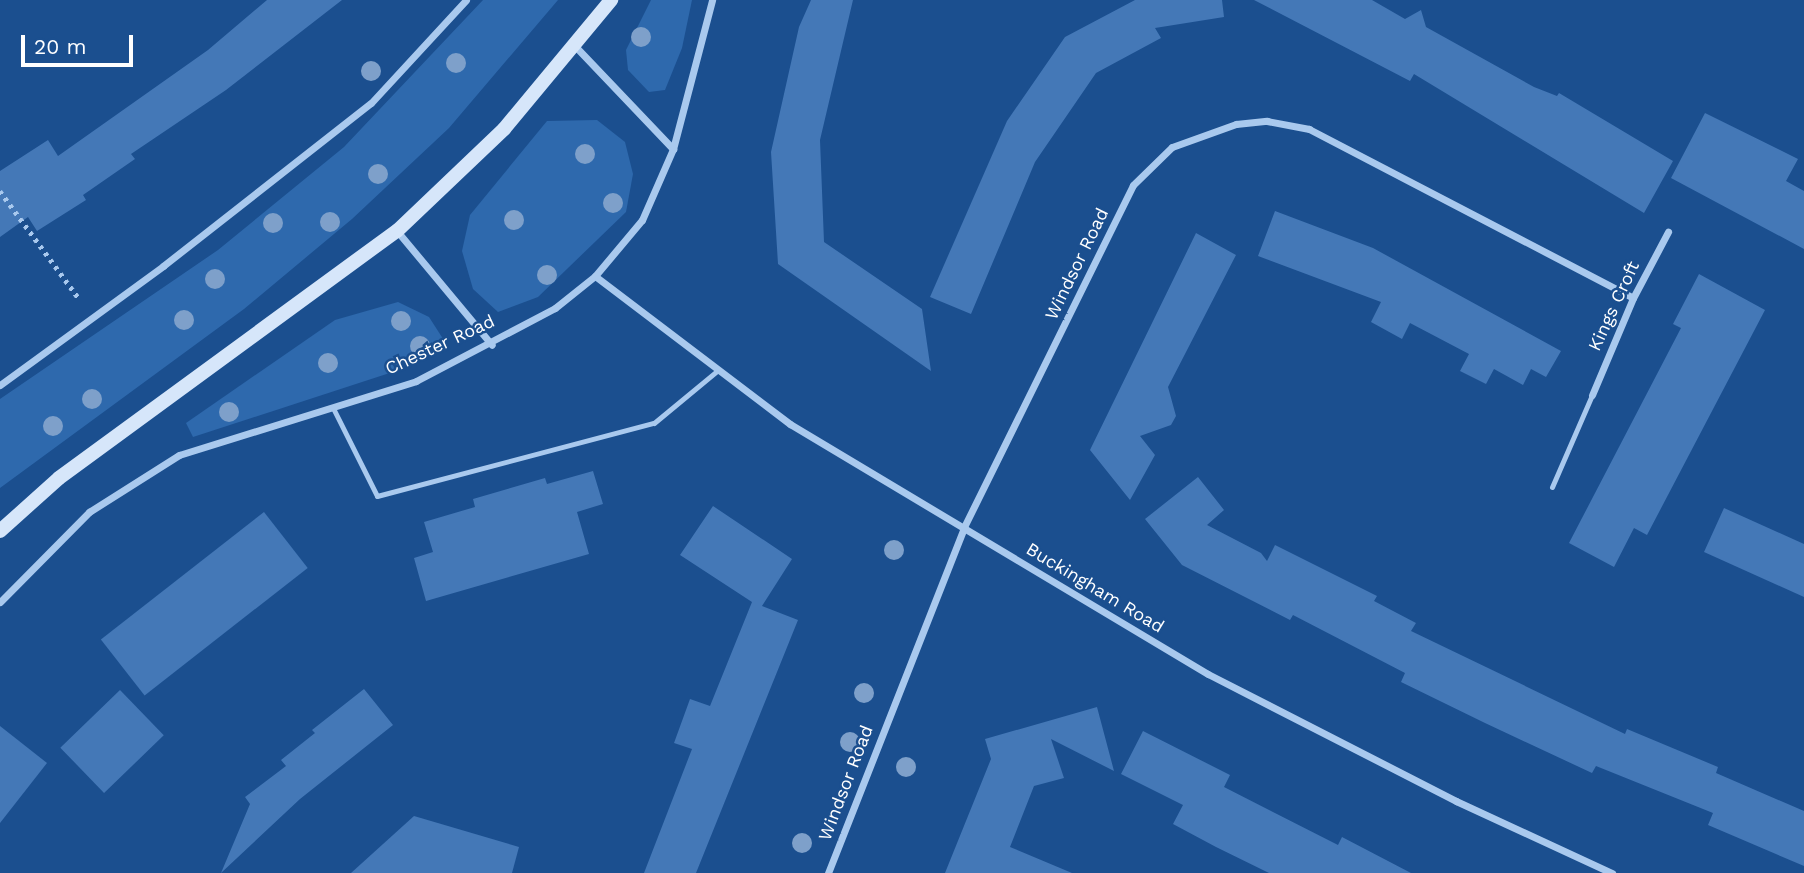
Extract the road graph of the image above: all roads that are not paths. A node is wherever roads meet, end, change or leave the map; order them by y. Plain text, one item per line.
1 (466, 0) edge
2 (611, 0) edge
3 (712, 0) edge
4 (574, 45) junction
5 (673, 149) junction
6 (397, 231) junction
7 (1668, 232) dead end
8 (595, 276) junction
9 (1633, 298) junction
10 (492, 345) junction
11 (718, 370) junction
12 (0, 385) edge
13 (1592, 396) joint
14 (333, 408) junction
15 (1552, 487) dead end
16 (964, 527) junction
17 (0, 531) edge
18 (0, 602) edge
19 (828, 873) edge
20 (1612, 873) edge

1 - 12 street
2 - 4 main road
3 - 5 street, Chester Road
4 - 5 street
4 - 6 main road
5 - 8 street, Chester Road
6 - 10 street
6 - 17 main road
7 - 9 street, Kings Croft
8 - 10 street, Chester Road
8 - 11 street, Buckingham Road
9 - 13 street, Kings Croft
9 - 16 street, Windsor Road
10 - 14 street, Chester Road
11 - 14 lane
11 - 16 street, Buckingham Road
13 - 15 lane
14 - 18 street, Chester Road
16 - 19 street, Windsor Road
16 - 20 street, Buckingham Road

